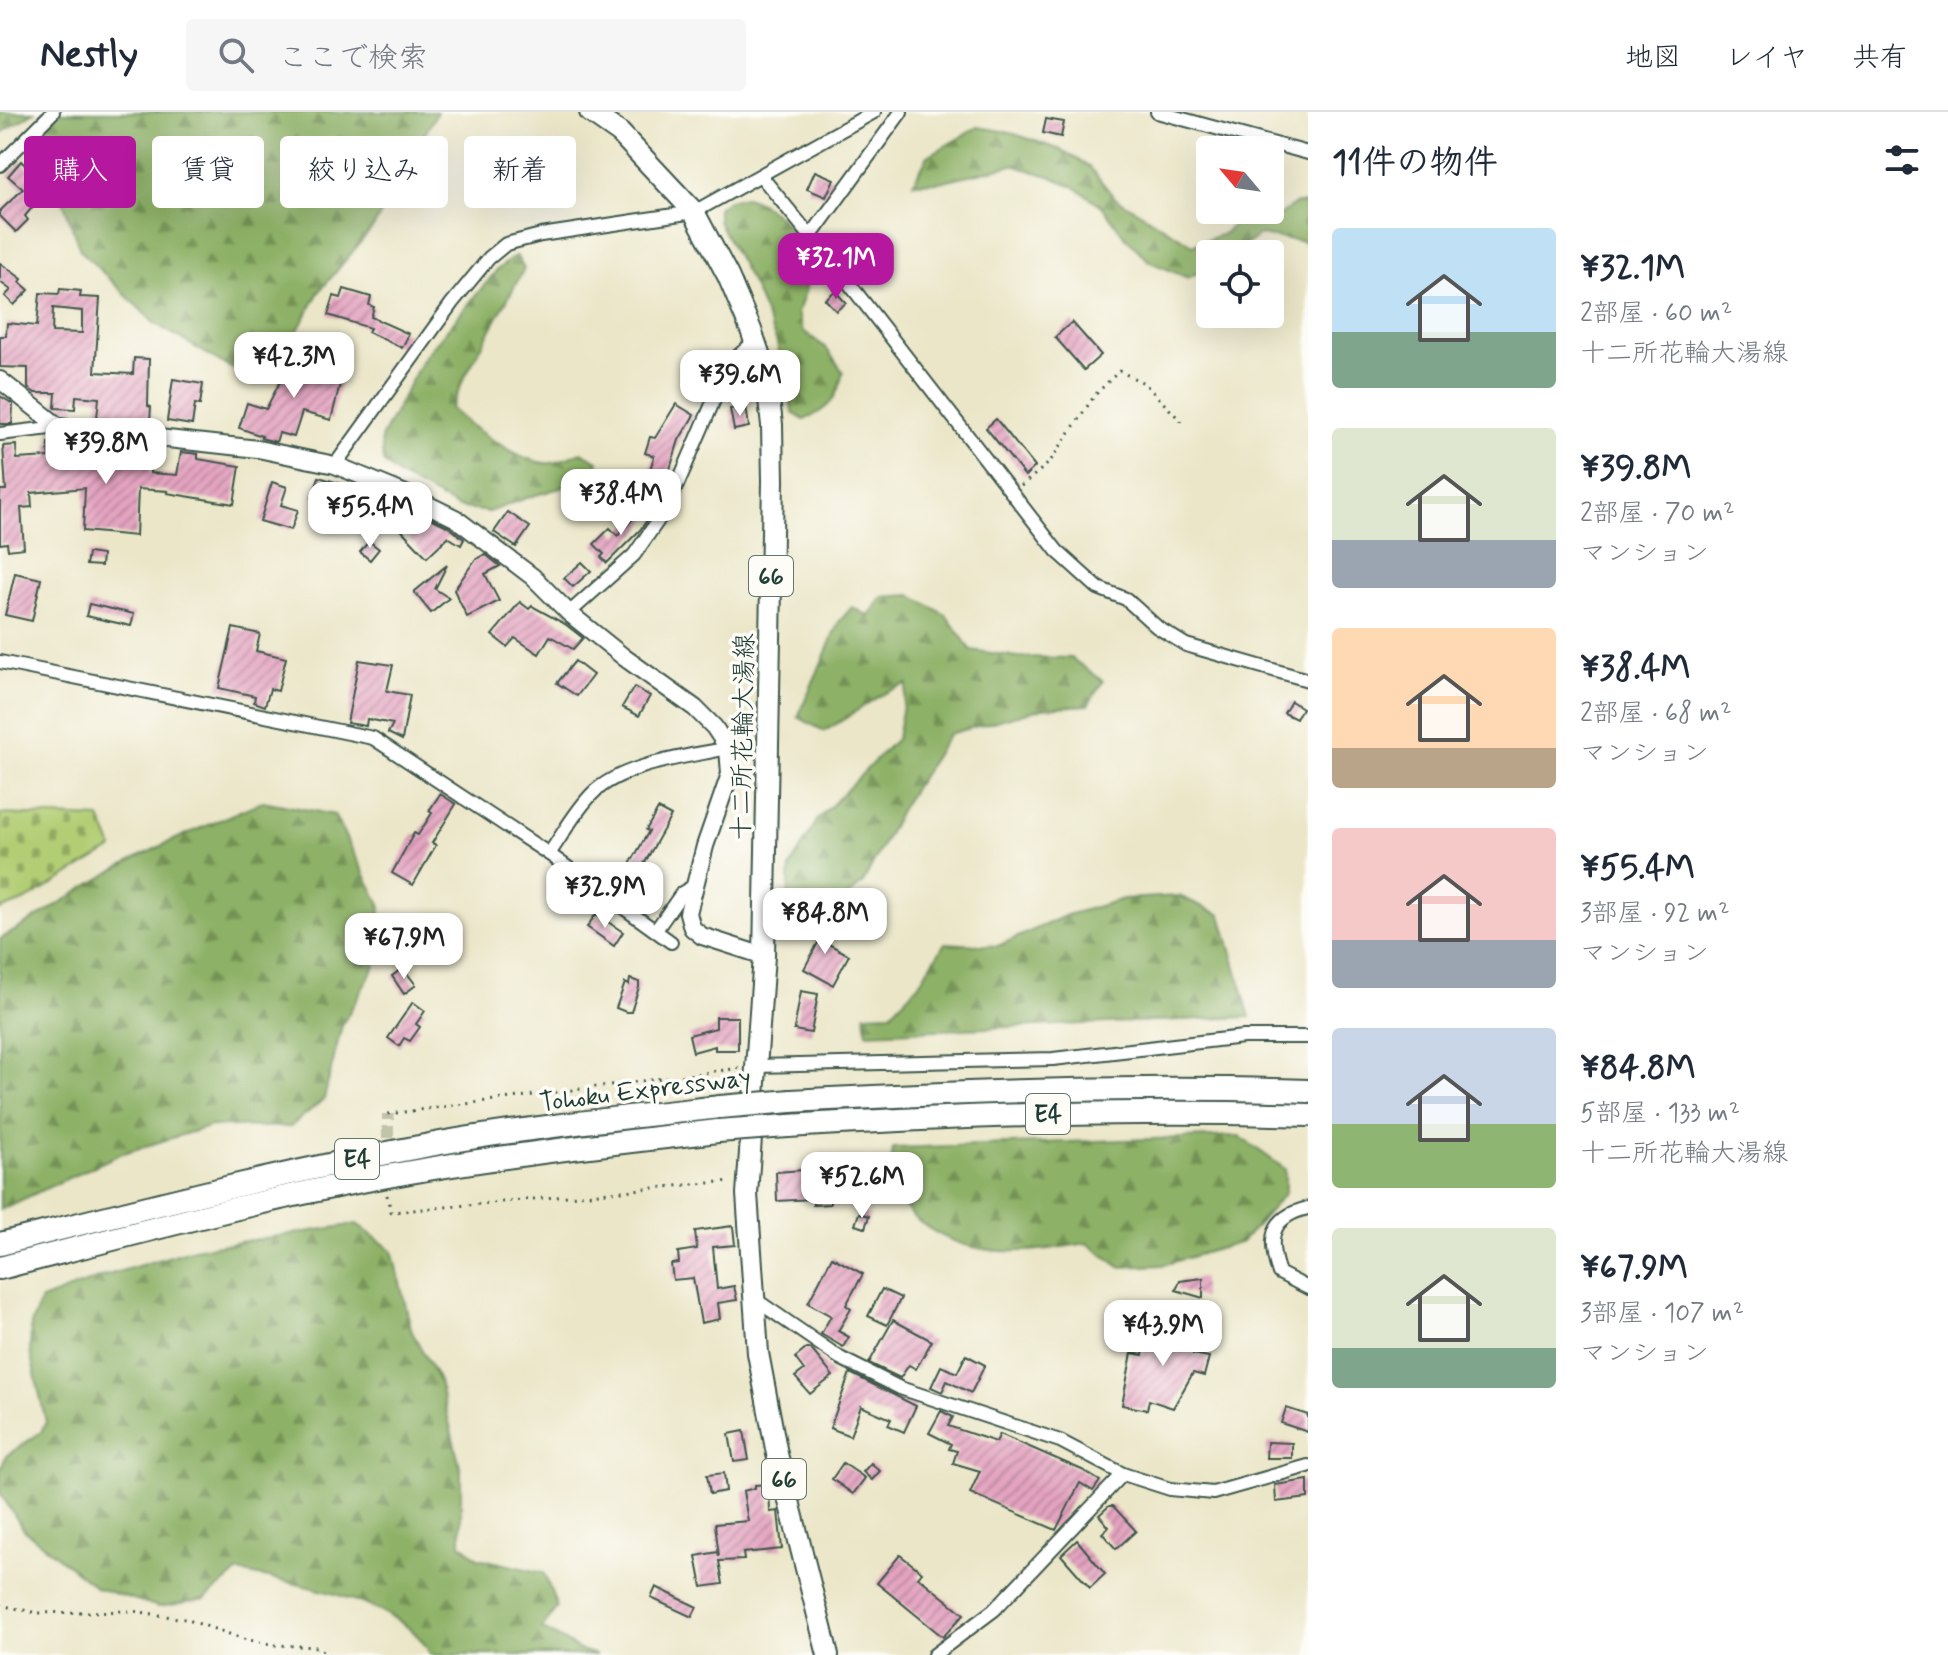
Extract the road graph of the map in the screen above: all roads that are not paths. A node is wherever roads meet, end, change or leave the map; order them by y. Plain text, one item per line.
1 (53, 112) edge
2 (590, 112) edge
3 (874, 112) edge
4 (901, 112) edge
5 (1157, 112) edge
6 (1308, 153) edge
7 (0, 165) edge
8 (761, 176) junction
9 (694, 212) junction
10 (810, 237) junction
11 (755, 341) junction
12 (0, 380) edge
13 (59, 427) junction
14 (0, 434) edge
15 (335, 465) junction
16 (569, 613) junction
17 (0, 662) edge
18 (1308, 680) edge
19 (728, 748) junction
20 (549, 854) junction
21 (694, 886) junction
22 (656, 930) junction
23 (671, 942) dead end
24 (764, 956) junction
25 (1308, 1037) edge
26 (757, 1066) junction
27 (1308, 1091) edge
28 (1308, 1115) edge
29 (1308, 1208) edge
30 (0, 1244) edge
31 (0, 1268) edge
32 (1308, 1288) edge
33 (756, 1300) junction
34 (1308, 1466) edge
35 (1123, 1474) junction
36 (828, 1655) edge
37 (934, 1655) edge

1 - 7 street
2 - 9 main road, 十二所花輪大湯線 / 66
3 - 8 street
4 - 10 street
5 - 6 street
8 - 9 street
8 - 10 street
9 - 11 main road, 十二所花輪大湯線 / 66
9 - 15 street
10 - 18 street
11 - 16 street
11 - 24 main road, 十二所花輪大湯線 / 66
12 - 13 street
13 - 14 street
13 - 15 street
15 - 16 street
16 - 19 street
17 - 20 street
19 - 20 street
19 - 21 street
20 - 22 street
21 - 22 street
21 - 24 street
22 - 23 street
24 - 26 main road, 十二所花輪大湯線 / 66
25 - 26 street
26 - 33 main road, 十二所花輪大湯線 / 66
27 - 30 highway, Tohoku Expressway / E4, bridge
28 - 31 highway, Tohoku Expressway / E4, bridge
29 - 32 street
33 - 35 street
33 - 36 main road, 十二所花輪大湯線 / 66
34 - 35 street
35 - 37 street

